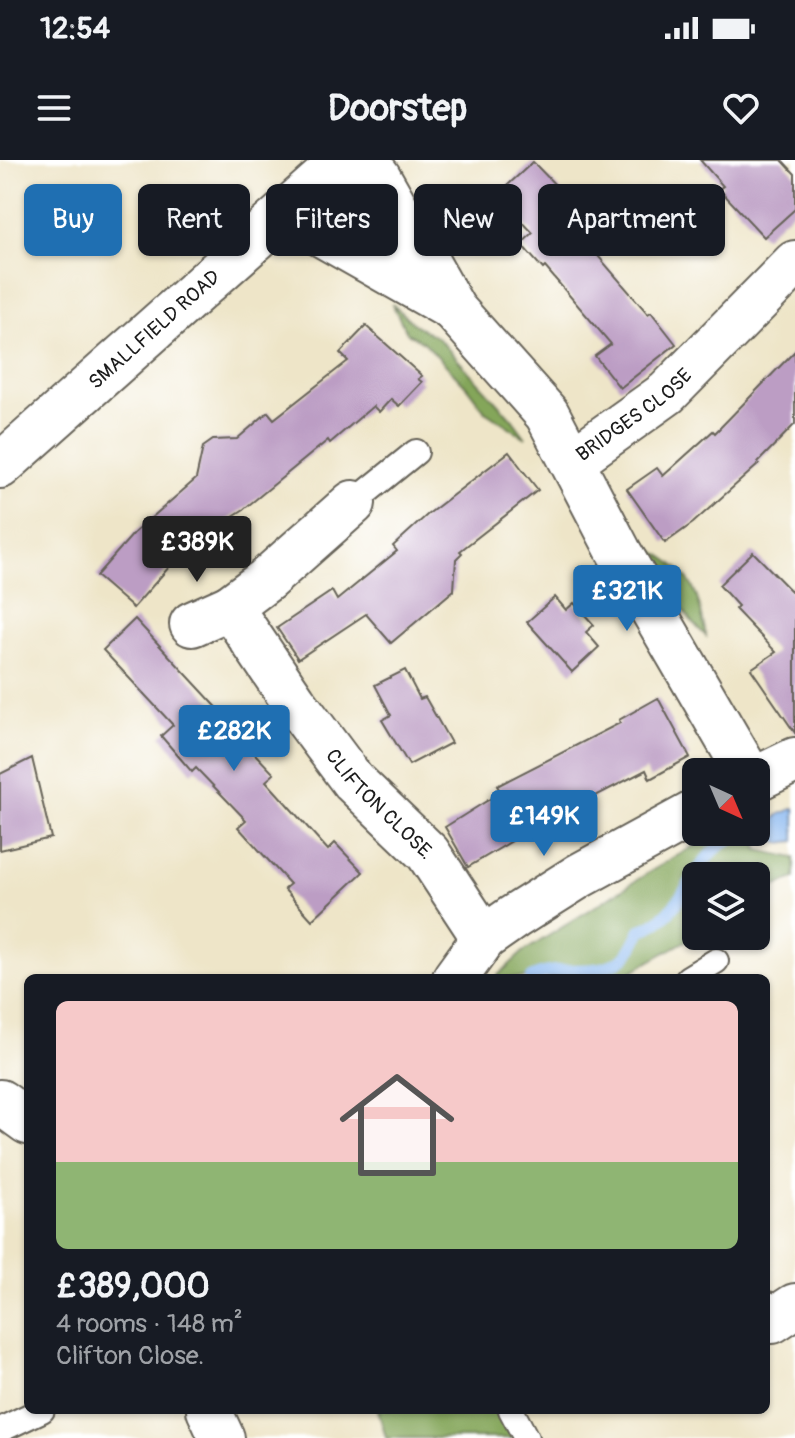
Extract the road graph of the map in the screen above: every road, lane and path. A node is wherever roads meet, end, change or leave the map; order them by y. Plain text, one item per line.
1 (344, 160) edge
2 (366, 160) edge
3 (318, 184) edge
4 (266, 230) edge
5 (360, 256) edge
6 (795, 263) edge
7 (454, 310) junction
8 (416, 452) dead end
9 (573, 460) junction
10 (0, 466) edge
11 (353, 503) joint
12 (739, 758) edge
13 (795, 760) edge
14 (770, 772) edge
15 (682, 820) edge
16 (484, 938) junction
17 (716, 961) dead end
18 (458, 974) edge
19 (695, 974) edge
20 (0, 1102) edge
21 (24, 1119) edge
22 (34, 1414) edge
23 (211, 1414) edge
24 (513, 1414) edge
25 (0, 1430) edge
26 (222, 1438) edge
27 (526, 1438) edge

1 - 3 street, SMALLFIELD ROAD
2 - 7 street, BRIDGES CLOSE
4 - 10 street, SMALLFIELD ROAD
5 - 7 street, BRIDGES CLOSE
6 - 9 street, BRIDGES CLOSE
7 - 9 street, BRIDGES CLOSE
8 - 11 lane
9 - 12 street
11 - 16 street, CLIFTON CLOSE.
13 - 14 street
15 - 16 street
16 - 18 street
17 - 19 lane
20 - 21 street
22 - 25 lane
23 - 26 street
24 - 27 lane

